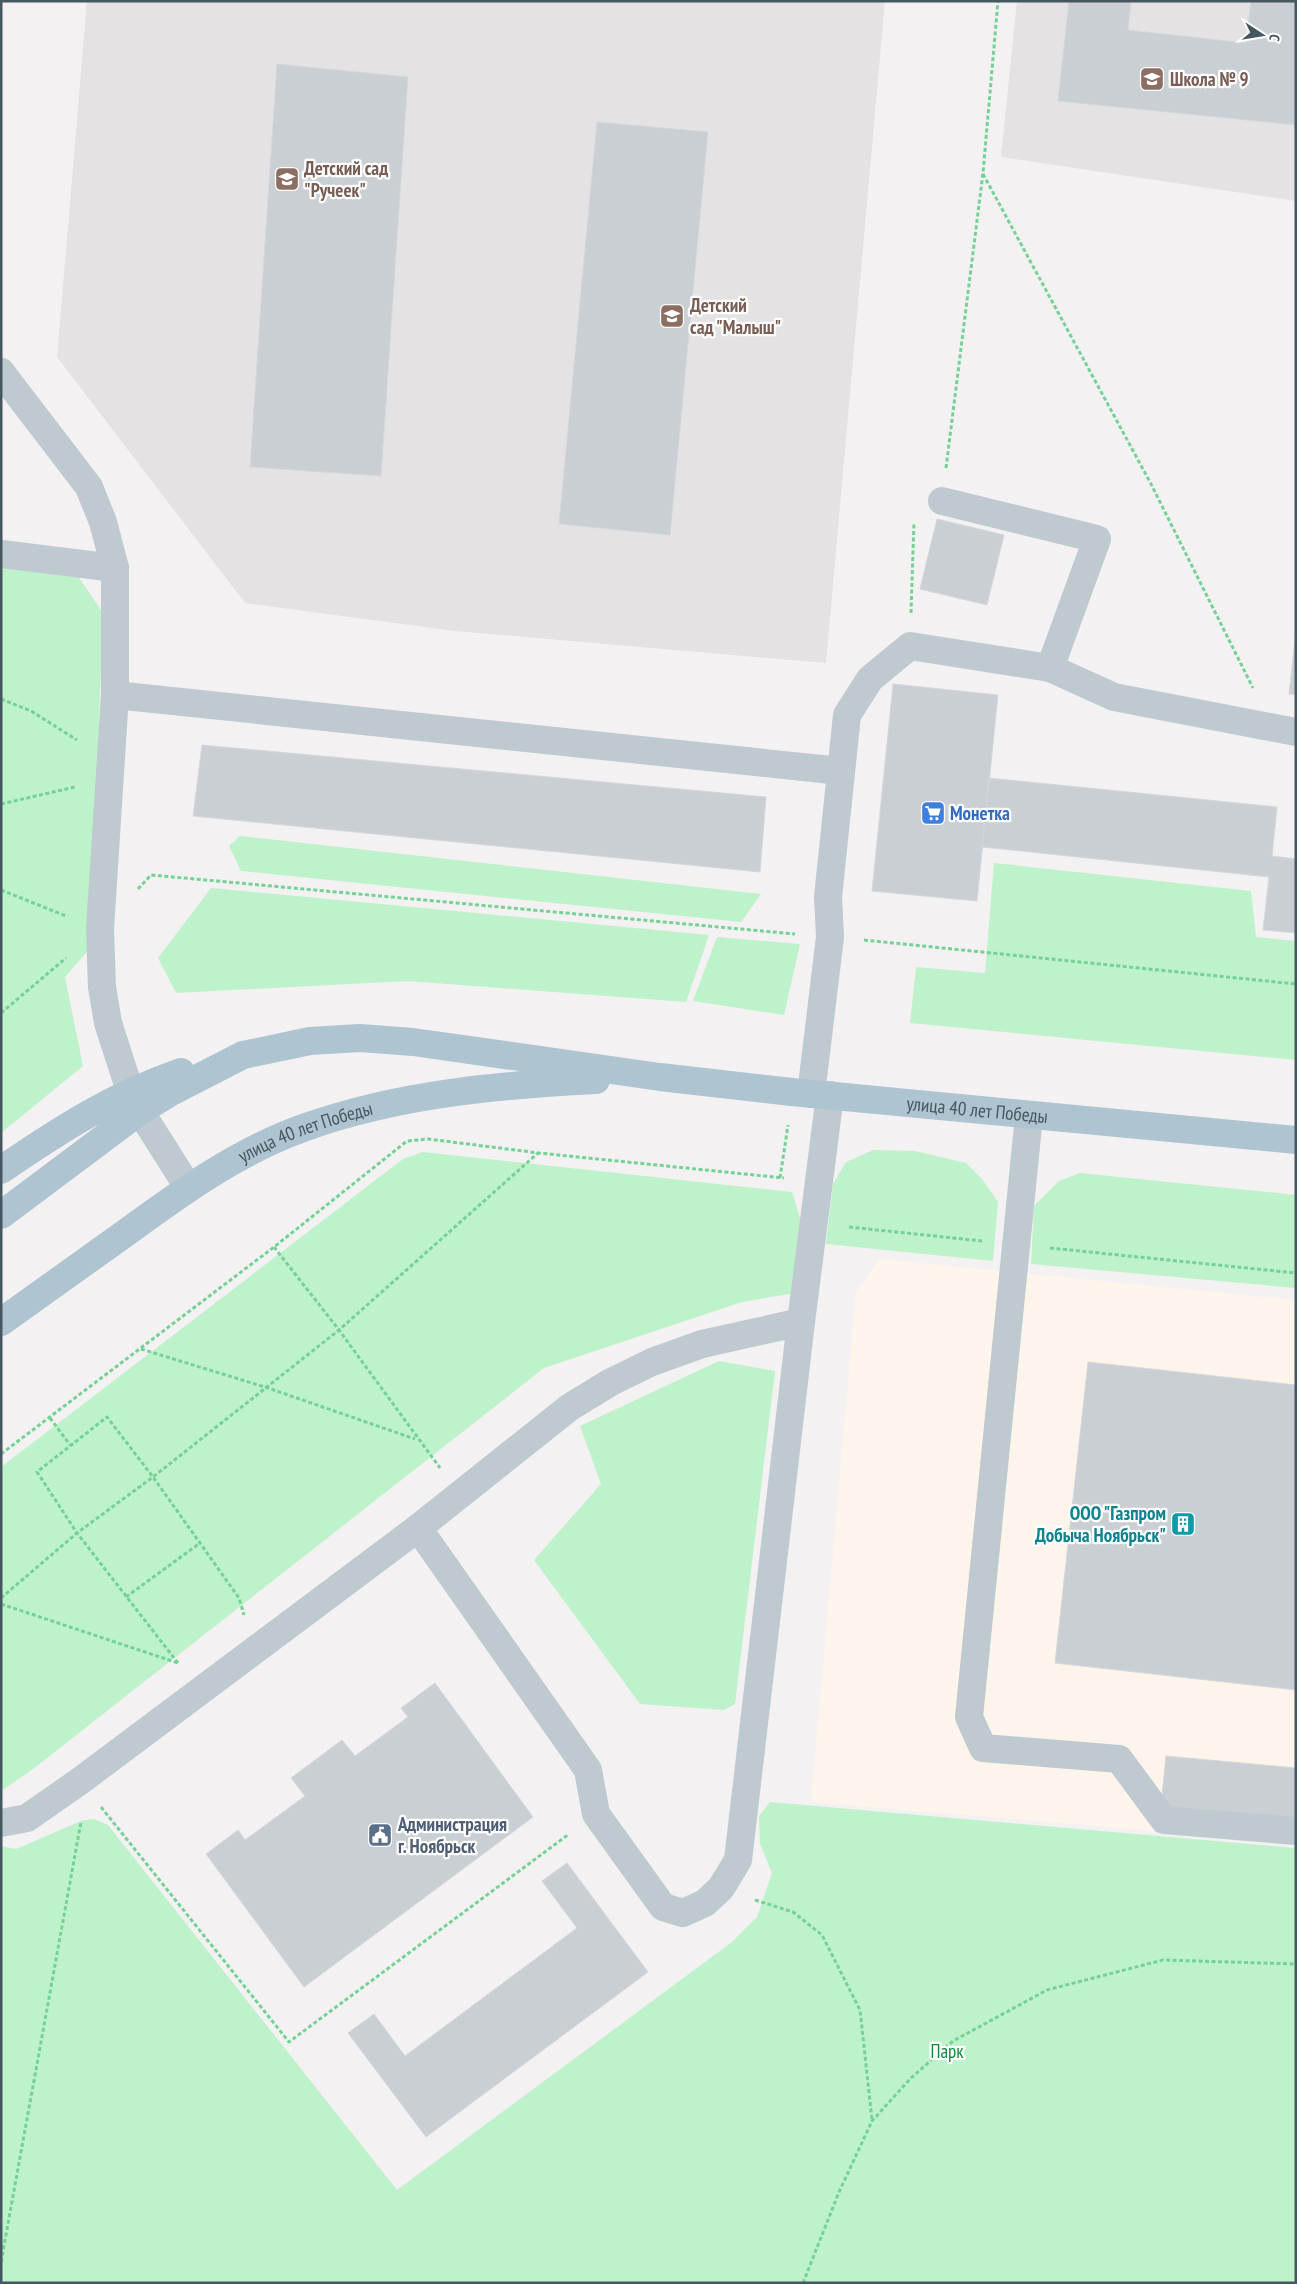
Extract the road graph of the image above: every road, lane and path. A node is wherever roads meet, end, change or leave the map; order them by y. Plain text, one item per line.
1 (998, 1) edge
2 (983, 173) junction
3 (1, 372) edge
4 (942, 501) junction
5 (1, 554) edge
6 (115, 568) junction
7 (910, 646) junction
8 (1050, 668) junction
9 (115, 695) junction
10 (1, 699) edge
11 (1284, 730) edge
12 (110, 771) junction
13 (841, 771) junction
14 (1, 804) edge
15 (1, 890) edge
16 (100, 929) junction
17 (830, 937) junction
18 (1296, 984) edge
19 (1, 1013) edge
20 (660, 1077) junction
21 (820, 1094) junction
22 (135, 1101) junction
23 (1029, 1116) junction
24 (1296, 1140) edge
25 (538, 1153) junction
26 (1, 1170) edge
27 (817, 1182) junction
28 (188, 1187) junction
29 (1, 1215) edge
30 (813, 1224) junction
31 (1016, 1245) junction
32 (274, 1247) junction
33 (1296, 1273) edge
34 (1, 1322) edge
35 (801, 1322) junction
36 (339, 1330) junction
37 (140, 1349) junction
38 (268, 1388) junction
39 (50, 1418) junction
40 (417, 1439) junction
41 (70, 1445) junction
42 (1, 1454) edge
43 (153, 1477) junction
44 (460, 1494) junction
45 (418, 1528) junction
46 (77, 1533) junction
47 (200, 1543) junction
48 (126, 1597) junction
49 (1, 1598) edge
50 (1, 1604) edge
51 (253, 1652) junction
52 (178, 1663) junction
53 (215, 1680) junction
54 (80, 1781) junction
55 (596, 1814) junction
56 (1, 1823) edge
57 (1296, 1831) edge
58 (721, 1888) junction
59 (1296, 1964) edge
60 (872, 2121) junction
61 (1, 2262) edge
62 (803, 2283) edge

1 - 2 path
2 - 4 path
2 - 11 path
3 - 6 lane
4 - 7 path
4 - 8 lane
5 - 6 lane
6 - 9 lane
7 - 8 lane
7 - 13 lane
8 - 11 lane
9 - 12 lane
9 - 13 lane
10 - 12 path
12 - 14 path
12 - 16 lane
13 - 17 lane
15 - 16 path
16 - 17 path
16 - 19 path
16 - 22 lane
17 - 18 path
17 - 21 lane
20 - 21 main road, улица 40 лет Победы
20 - 22 main road, улица 40 лет Победы
20 - 28 main road, улица 40 лет Победы
21 - 23 main road, улица 40 лет Победы
21 - 27 lane
22 - 26 main road
22 - 28 lane
22 - 29 main road
23 - 24 main road, улица 40 лет Победы
23 - 31 lane
25 - 27 path
25 - 32 path
25 - 36 path
27 - 30 lane
28 - 34 main road, улица 40 лет Победы
30 - 31 path
30 - 35 lane
31 - 33 path
31 - 57 lane
32 - 36 path
32 - 37 path
35 - 44 lane
35 - 58 lane
36 - 38 path
36 - 40 path
37 - 38 path
37 - 39 path
38 - 40 path
38 - 43 path
39 - 41 path
39 - 42 path
40 - 44 path
41 - 43 path
41 - 46 path
43 - 46 path
43 - 47 path
44 - 45 lane
45 - 51 lane
45 - 55 lane
46 - 48 path
46 - 49 path
47 - 48 path
47 - 51 path
48 - 52 path
50 - 52 path
51 - 53 lane
52 - 53 path
53 - 54 lane
54 - 55 path
54 - 56 lane
54 - 61 path
55 - 58 lane
58 - 60 path
59 - 60 path
60 - 62 path

